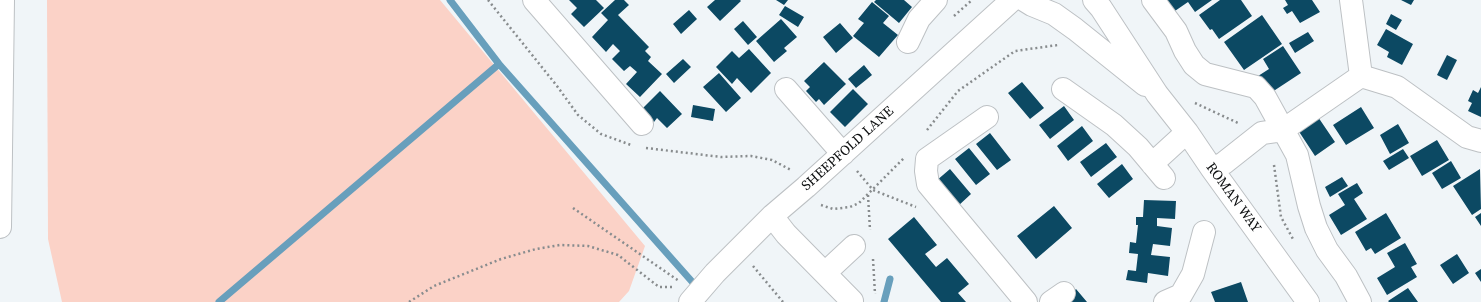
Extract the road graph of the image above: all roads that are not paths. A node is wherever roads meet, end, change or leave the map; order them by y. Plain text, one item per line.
1 (3, 0) edge
2 (534, 0) edge
3 (936, 0) edge
4 (1012, 0) edge
5 (1024, 0) edge
6 (1094, 0) edge
7 (1153, 0) edge
8 (1351, 0) edge
9 (908, 42) dead end
10 (1361, 76) junction
11 (786, 89) dead end
12 (1063, 89) dead end
13 (1157, 94) junction
14 (987, 116) dead end
15 (642, 124) dead end
16 (1282, 130) junction
17 (1187, 132) junction
18 (1481, 140) edge
19 (843, 154) junction
20 (1212, 169) junction
21 (772, 216) junction
22 (0, 227) edge
23 (1204, 232) dead end
24 (854, 246) dead end
25 (825, 273) junction
26 (688, 295) edge
27 (852, 301) dead end
28 (1026, 302) edge
29 (1165, 302) edge
30 (1308, 302) edge
31 (1360, 302) edge

1 - 22 main road
2 - 15 main road
3 - 9 main road
4 - 19 main road, SHEEPFOLD LANE
5 - 13 main road, ROMAN WAY
6 - 13 main road, ROMAN WAY
7 - 16 main road
8 - 10 main road
10 - 16 main road
10 - 18 main road
11 - 19 main road
12 - 17 main road
13 - 17 main road, ROMAN WAY
14 - 28 main road
16 - 20 main road
16 - 31 main road
17 - 20 main road, ROMAN WAY
19 - 21 main road, SHEEPFOLD LANE
20 - 30 main road, ROMAN WAY
21 - 25 main road
21 - 26 main road, SHEEPFOLD LANE
23 - 29 main road
24 - 25 main road
25 - 27 main road

